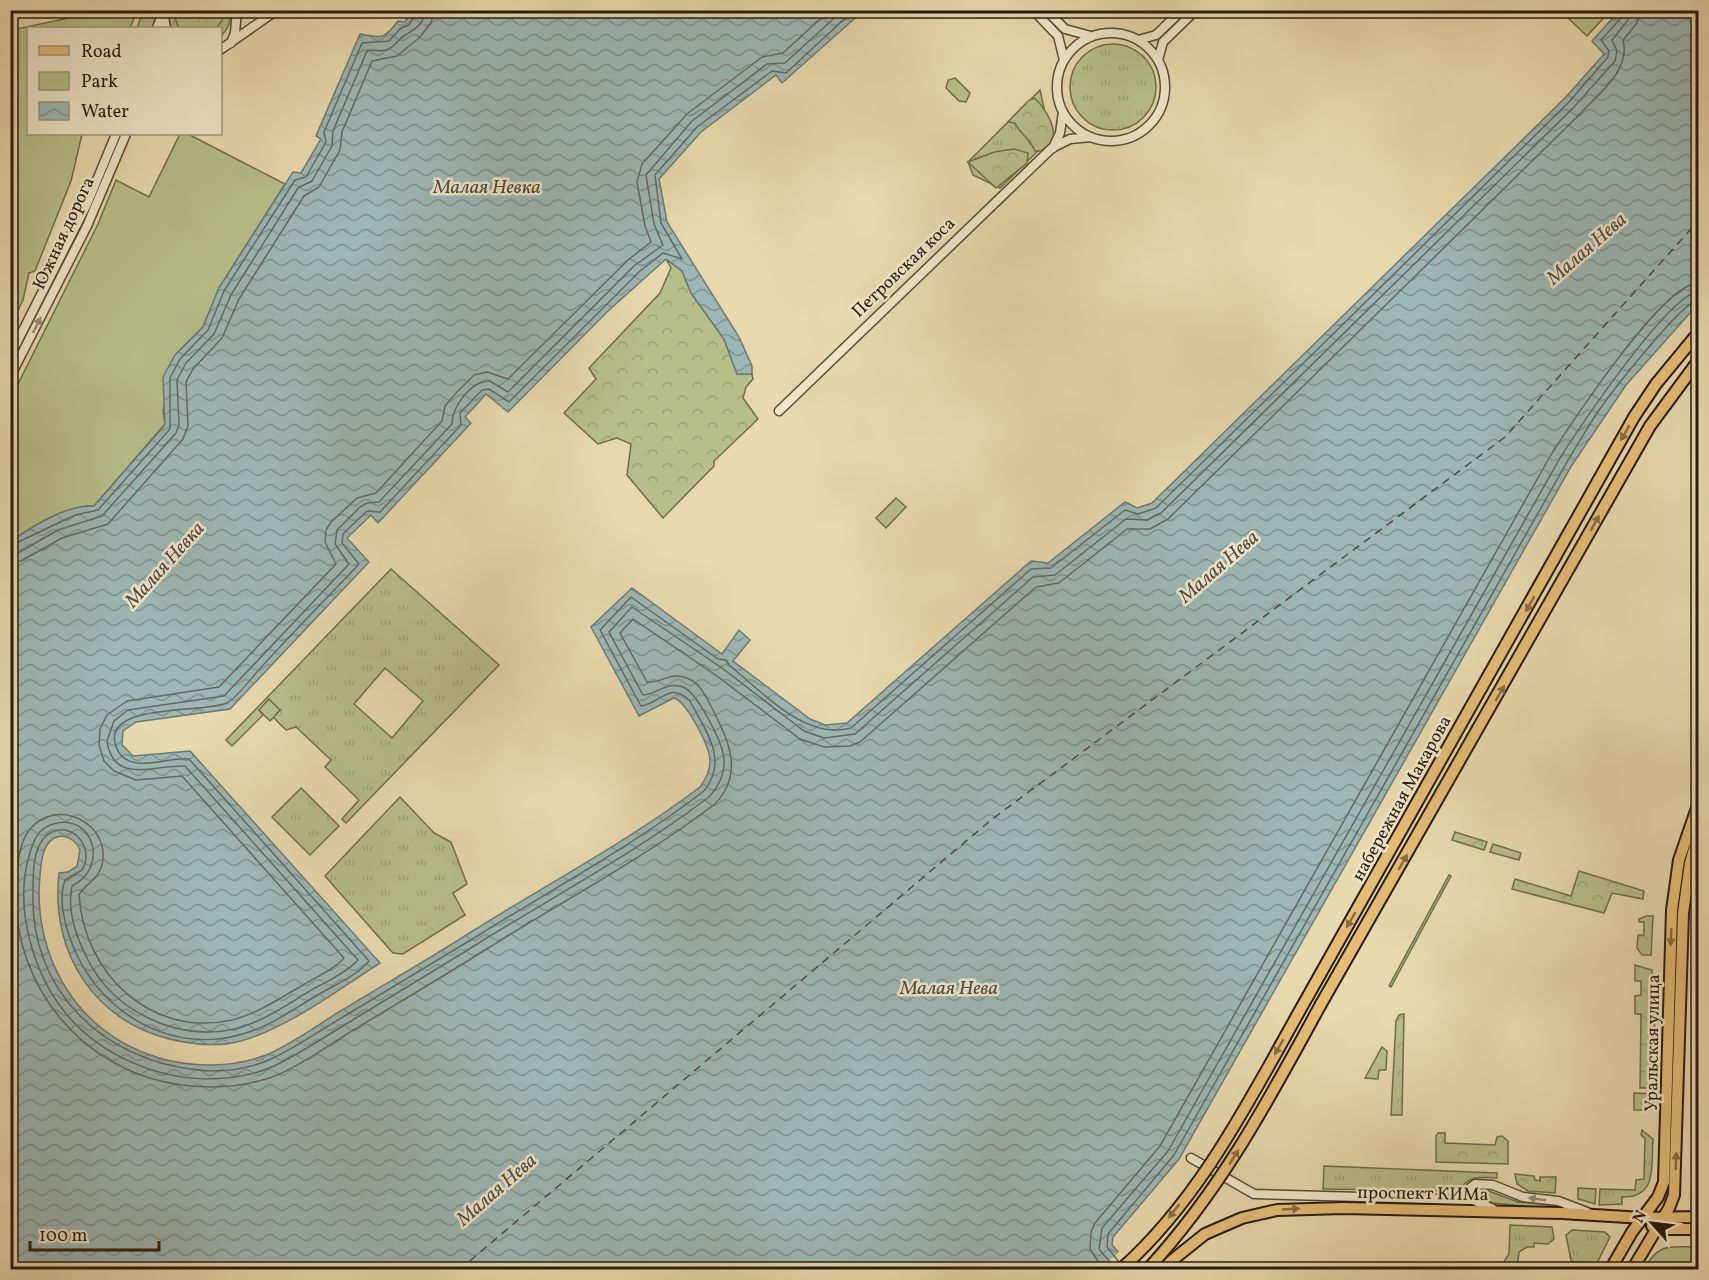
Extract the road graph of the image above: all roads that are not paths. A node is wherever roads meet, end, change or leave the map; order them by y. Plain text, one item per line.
1 (237, 10) edge
2 (277, 10) edge
3 (1033, 10) edge
4 (1046, 10) edge
5 (1182, 10) edge
6 (1196, 10) edge
7 (163, 11) edge
8 (157, 27) edge
9 (166, 27) edge
10 (1092, 36) junction
11 (1138, 40) junction
12 (230, 44) junction
13 (222, 49) edge
14 (1064, 60) junction
15 (1158, 60) junction
16 (1063, 112) junction
17 (116, 135) edge
18 (126, 135) edge
19 (1091, 137) junction
20 (1052, 148) junction
21 (1698, 333) edge
22 (10, 356) edge
23 (1698, 361) edge
24 (10, 377) edge
25 (778, 411) dead end
26 (1698, 805) edge
27 (1698, 835) edge
28 (1679, 860) junction
29 (1694, 864) edge
30 (1191, 1158) dead end
31 (1471, 1200) junction
32 (1500, 1212) junction
33 (1593, 1215) junction
34 (1664, 1217) junction
35 (1698, 1217) edge
36 (1642, 1218) junction
37 (1656, 1228) junction
38 (1698, 1229) edge
39 (1120, 1269) edge
40 (1147, 1269) edge
41 (1160, 1269) edge
42 (1610, 1269) edge
43 (1632, 1269) edge

1 - 12 street
2 - 12 street
3 - 14 street
4 - 10 street
5 - 11 street
6 - 15 street
7 - 8 street
7 - 9 street
10 - 11 street
10 - 14 street
11 - 15 street
12 - 13 street
14 - 16 street
15 - 19 street
16 - 19 street
16 - 20 street, Петровская коса
17 - 22 street, Южная дорога
24 -> 18 street, Южная дорога
19 - 20 street, Петровская коса
20 - 25 street, Петровская коса
21 -> 39 main road, набережная Макарова, bridge
40 -> 23 main road, набережная Макарова, bridge
26 - 28 main road, Уральская улица
27 - 29 main road, Уральская улица
28 - 29 street
28 -> 36 main road, Уральская улица
34 -> 29 main road, Уральская улица
30 - 31 street
31 - 32 street, проспект КИМа
33 -> 31 street, проспект КИМа
32 - 33 main road, проспект КИМа
41 -> 32 main road, проспект КИМа
33 - 36 main road, проспект КИМа
34 - 35 main road, проспект КИМа
34 - 36 main road, проспект КИМа
34 - 37 main road, Уральская улица
36 - 37 main road
36 - 42 main road, Уральская улица
37 - 38 main road
37 - 43 main road, Уральская улица

